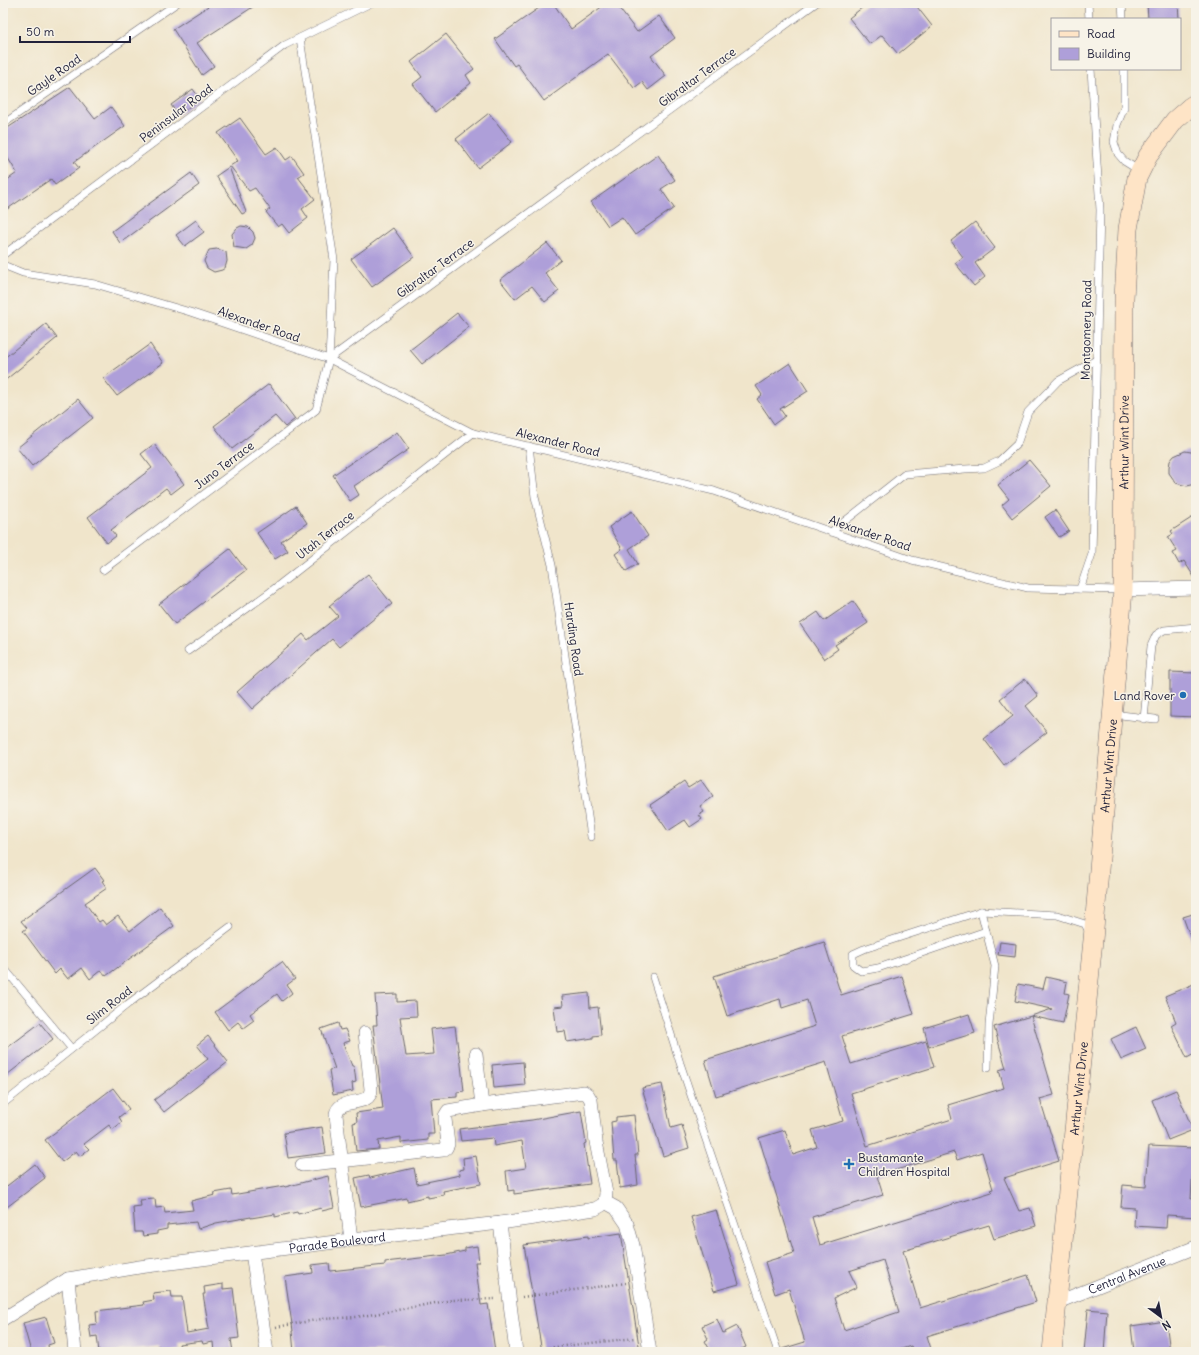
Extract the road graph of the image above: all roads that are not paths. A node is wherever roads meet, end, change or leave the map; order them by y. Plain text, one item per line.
1 (177, 3) edge
2 (370, 3) edge
3 (816, 3) edge
4 (1088, 3) edge
5 (1122, 3) edge
6 (1089, 18) edge
7 (1123, 18) edge
8 (300, 38) junction
9 (1091, 70) edge
10 (1124, 70) edge
11 (1196, 103) edge
12 (3, 124) edge
13 (1141, 171) junction
14 (3, 255) edge
15 (3, 265) edge
16 (329, 359) junction
17 (1096, 360) junction
18 (473, 433) junction
19 (529, 446) junction
20 (831, 532) junction
21 (103, 570) dead end
22 (1196, 588) edge
23 (1080, 589) junction
24 (1123, 590) junction
25 (1196, 627) edge
26 (188, 651) dead end
27 (1112, 714) junction
28 (1144, 719) junction
29 (1154, 719) dead end
30 (591, 837) dead end
31 (981, 911) junction
32 (230, 927) dead end
33 (986, 931) junction
34 (1092, 940) junction
35 (3, 967) edge
36 (653, 977) dead end
37 (365, 1033) dead end
38 (71, 1048) junction
39 (476, 1054) dead end
40 (988, 1068) dead end
41 (3, 1104) edge
42 (482, 1105) junction
43 (342, 1161) junction
44 (302, 1165) dead end
45 (604, 1202) junction
46 (500, 1223) junction
47 (350, 1240) junction
48 (1196, 1247) edge
49 (252, 1253) junction
50 (68, 1279) junction
51 (1058, 1302) junction
52 (3, 1319) edge
53 (75, 1352) edge
54 (268, 1352) edge
55 (520, 1352) edge
56 (650, 1352) edge
57 (778, 1352) edge
58 (1052, 1352) edge

1 - 12 lane, Gayle Road
2 - 8 lane, Peninsular Road
3 - 16 lane, Gibraltar Terrace
4 - 6 lane
5 - 7 lane
8 - 14 lane, Peninsular Road
8 - 16 lane
9 - 17 lane, Montgomery Road
10 - 13 lane
11 - 13 main road, Arthur Wint Drive
13 - 24 main road, Arthur Wint Drive
15 - 16 lane, Alexander Road
16 - 18 lane, Alexander Road
16 - 21 lane, Juno Terrace
17 - 20 lane
17 - 23 lane, Montgomery Road
18 - 19 lane, Alexander Road
18 - 26 lane, Utah Terrace
19 - 20 lane, Alexander Road
19 - 30 lane, Harding Road
20 - 23 lane, Alexander Road
22 - 24 street
23 - 24 lane, Alexander Road
24 - 27 main road, Arthur Wint Drive
25 - 28 lane
27 - 28 lane
27 - 34 main road, Arthur Wint Drive
28 - 29 lane
31 - 33 lane
31 - 33 lane
31 - 34 lane
32 - 38 lane, Slim Road
33 - 40 lane
34 - 51 main road, Arthur Wint Drive
35 - 38 lane
36 - 57 lane
37 - 43 street
38 - 41 lane, Slim Road
39 - 42 street
42 - 43 street
42 - 45 street
43 - 44 street
43 - 47 street
45 - 46 street, Parade Boulevard
45 - 56 street
46 - 47 street, Parade Boulevard
46 - 55 street
47 - 49 street, Parade Boulevard
48 - 51 street, Central Avenue
49 - 50 street, Parade Boulevard
49 - 54 street
50 - 52 street
50 - 53 street
51 - 58 main road, Arthur Wint Drive

